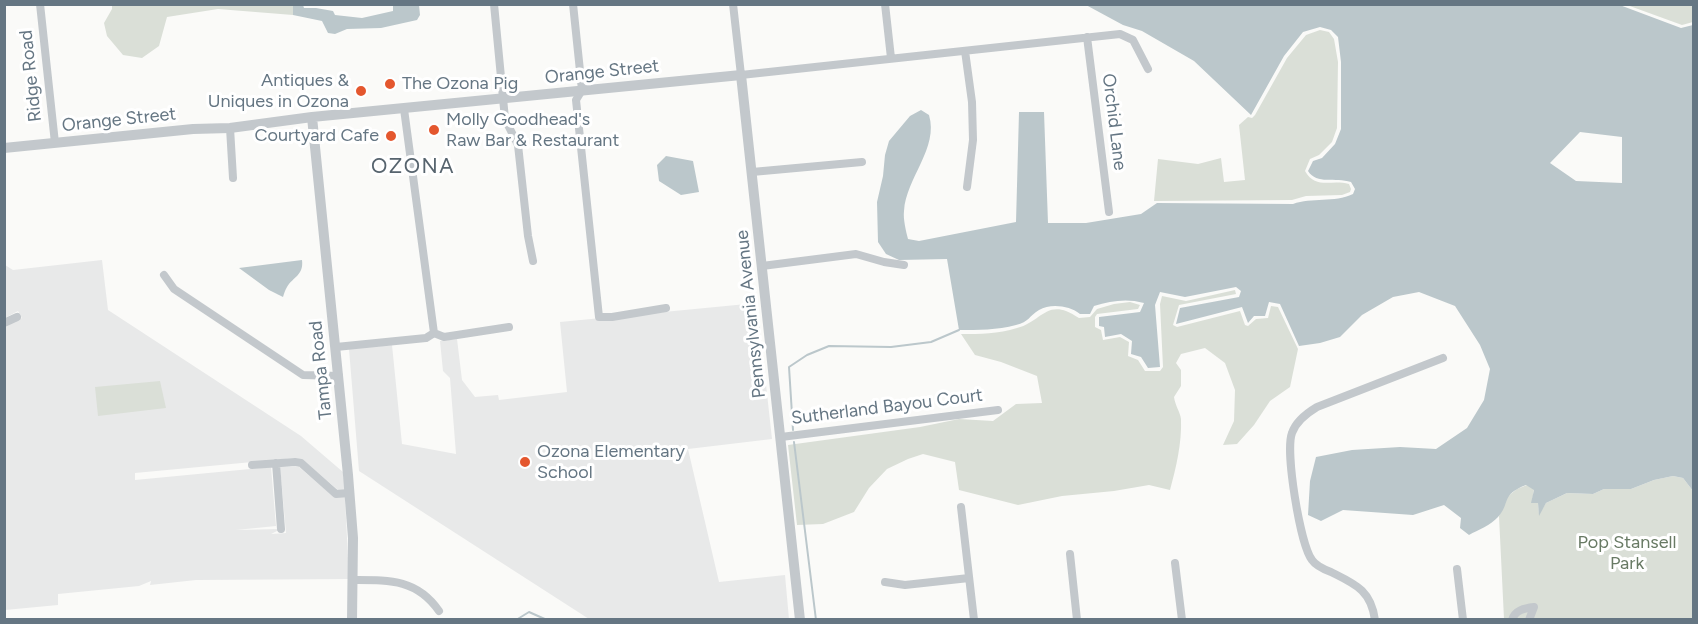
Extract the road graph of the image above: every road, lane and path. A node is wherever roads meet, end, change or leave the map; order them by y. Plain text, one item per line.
1 (40, 4) edge
2 (494, 4) edge
3 (573, 4) edge
4 (733, 4) edge
5 (885, 4) edge
6 (1087, 37) junction
7 (965, 51) junction
8 (891, 58) junction
9 (1149, 69) dead end
10 (741, 75) junction
11 (582, 90) junction
12 (504, 98) junction
13 (404, 108) junction
14 (312, 117) junction
15 (230, 128) junction
16 (55, 143) junction
17 (4, 148) edge
18 (862, 162) dead end
19 (752, 172) junction
20 (233, 178) dead end
21 (967, 187) dead end
22 (1109, 212) dead end
23 (533, 261) dead end
24 (904, 265) dead end
25 (762, 266) junction
26 (164, 275) dead end
27 (666, 308) dead end
28 (16, 316) dead end
29 (4, 323) edge
30 (509, 327) dead end
31 (434, 333) junction
32 (336, 347) junction
33 (1443, 358) dead end
34 (339, 376) junction
35 (998, 410) dead end
36 (781, 437) junction
37 (276, 463) junction
38 (252, 465) dead end
39 (349, 493) junction
40 (961, 507) dead end
41 (281, 529) dead end
42 (1070, 554) dead end
43 (1175, 562) dead end
44 (1457, 569) dead end
45 (969, 578) junction
46 (354, 580) junction
47 (885, 582) dead end
48 (439, 611) dead end
49 (352, 620) edge
50 (800, 620) edge
51 (974, 620) edge
52 (1077, 620) edge
53 (1182, 620) edge
54 (1375, 620) edge
55 (1462, 620) edge
56 (1512, 620) edge
57 (1529, 620) edge

1 - 16 street, Ridge Road
2 - 12 street
3 - 11 street
4 - 10 street, Pennsylvania Avenue
5 - 8 street
6 - 7 street, Orange Street
6 - 9 street, Orange Street
6 - 22 street, Orchid Lane
7 - 8 street, Orange Street
7 - 21 street
8 - 10 street, Orange Street
10 - 11 street, Orange Street
10 - 19 street, Pennsylvania Avenue
11 - 12 street, Orange Street
11 - 27 street
12 - 13 street, Orange Street
12 - 23 street
13 - 14 street, Orange Street
13 - 31 street
14 - 15 street, Orange Street
14 - 32 street, Tampa Road
15 - 16 street, Orange Street
15 - 20 street
16 - 17 street, Orange Street
18 - 19 street
19 - 25 street, Pennsylvania Avenue
24 - 25 street
25 - 36 street, Pennsylvania Avenue
26 - 34 street
28 - 29 street
30 - 31 street
31 - 32 street
32 - 34 street, Tampa Road
33 - 54 street
34 - 39 street, Tampa Road
35 - 36 street, Sutherland Bayou Court
36 - 50 street, Pennsylvania Avenue
37 - 38 street
37 - 39 street
37 - 41 street
39 - 46 street, Tampa Road
40 - 45 street
42 - 52 street
43 - 53 street
44 - 55 street
45 - 47 street
45 - 51 street
46 - 48 street
46 - 49 street, Tampa Road
56 - 57 street

